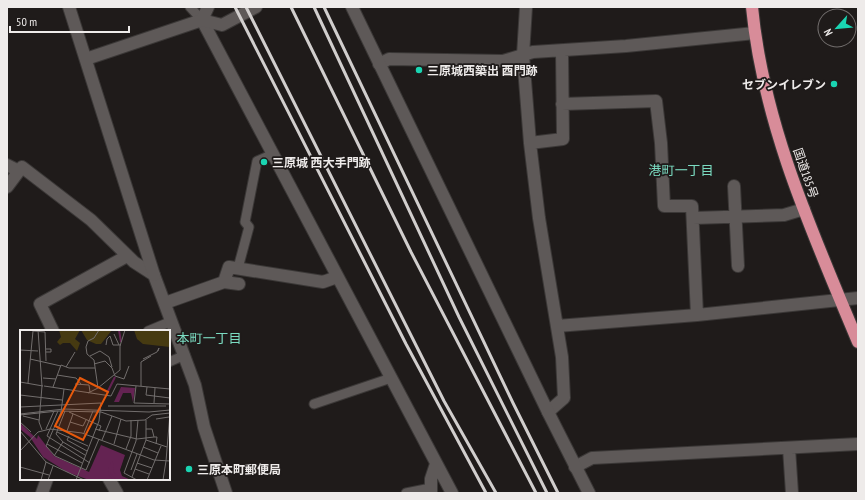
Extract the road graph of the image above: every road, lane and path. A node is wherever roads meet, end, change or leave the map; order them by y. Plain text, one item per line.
1 (69, 7) edge
2 (190, 7) edge
3 (208, 7) edge
4 (256, 7) edge
5 (352, 7) edge
6 (526, 7) edge
7 (752, 7) edge
8 (202, 20) junction
9 (755, 33) junction
10 (562, 51) junction
11 (524, 55) junction
12 (86, 59) junction
13 (379, 64) junction
14 (562, 104) junction
15 (530, 143) junction
16 (272, 154) junction
17 (7, 165) edge
18 (19, 171) junction
19 (734, 186) dead end
20 (7, 187) edge
21 (804, 209) junction
22 (735, 216) junction
23 (693, 218) junction
24 (127, 256) junction
25 (738, 266) dead end
26 (238, 268) junction
27 (154, 275) junction
28 (338, 277) junction
29 (224, 282) junction
30 (239, 284) dead end
31 (858, 298) edge
32 (840, 300) junction
33 (165, 303) junction
34 (697, 315) junction
35 (172, 321) junction
36 (557, 326) junction
37 (53, 330) edge
38 (150, 330) edge
39 (858, 342) edge
40 (185, 355) junction
41 (170, 362) edge
42 (391, 378) junction
43 (314, 404) dead end
44 (548, 412) junction
45 (858, 444) edge
46 (789, 448) junction
47 (436, 464) junction
48 (575, 467) junction
49 (47, 480) edge
50 (110, 480) edge
51 (431, 491) edge
52 (42, 493) edge
53 (117, 493) edge
54 (226, 493) edge
55 (406, 493) edge
56 (452, 493) edge
57 (589, 493) edge
58 (792, 493) edge

1 - 12 street
2 - 8 lane
3 - 8 street
4 - 8 street
5 - 13 street
6 - 11 street
7 - 9 highway, 国道185号
8 - 12 street
8 - 16 street
9 - 10 street
9 - 21 highway, 国道185号
10 - 11 street
10 - 14 street
11 - 13 street
11 - 15 street
12 - 27 street
13 - 44 street
14 - 15 street
14 - 23 street
15 - 36 street
16 - 26 lane
16 - 28 street
17 - 18 street
18 - 20 street
18 - 24 street
19 - 22 street
21 - 22 street
21 - 32 highway, 国道185号
22 - 23 street
22 - 25 street
23 - 34 street
24 - 27 street
24 - 37 street
26 - 28 street
26 - 29 street
27 - 33 street
28 - 42 street
29 - 30 street
29 - 33 street
31 - 32 street
32 - 34 street
32 - 39 highway, 国道185号
33 - 35 street
34 - 36 street
35 - 38 lane
35 - 40 street
36 - 44 street
40 - 41 lane
40 - 54 street
42 - 43 lane
42 - 47 street
44 - 48 street
45 - 46 street
46 - 48 street
46 - 58 street
47 - 51 street
47 - 56 street
48 - 57 street
49 - 52 street
50 - 53 street
51 - 55 lane

